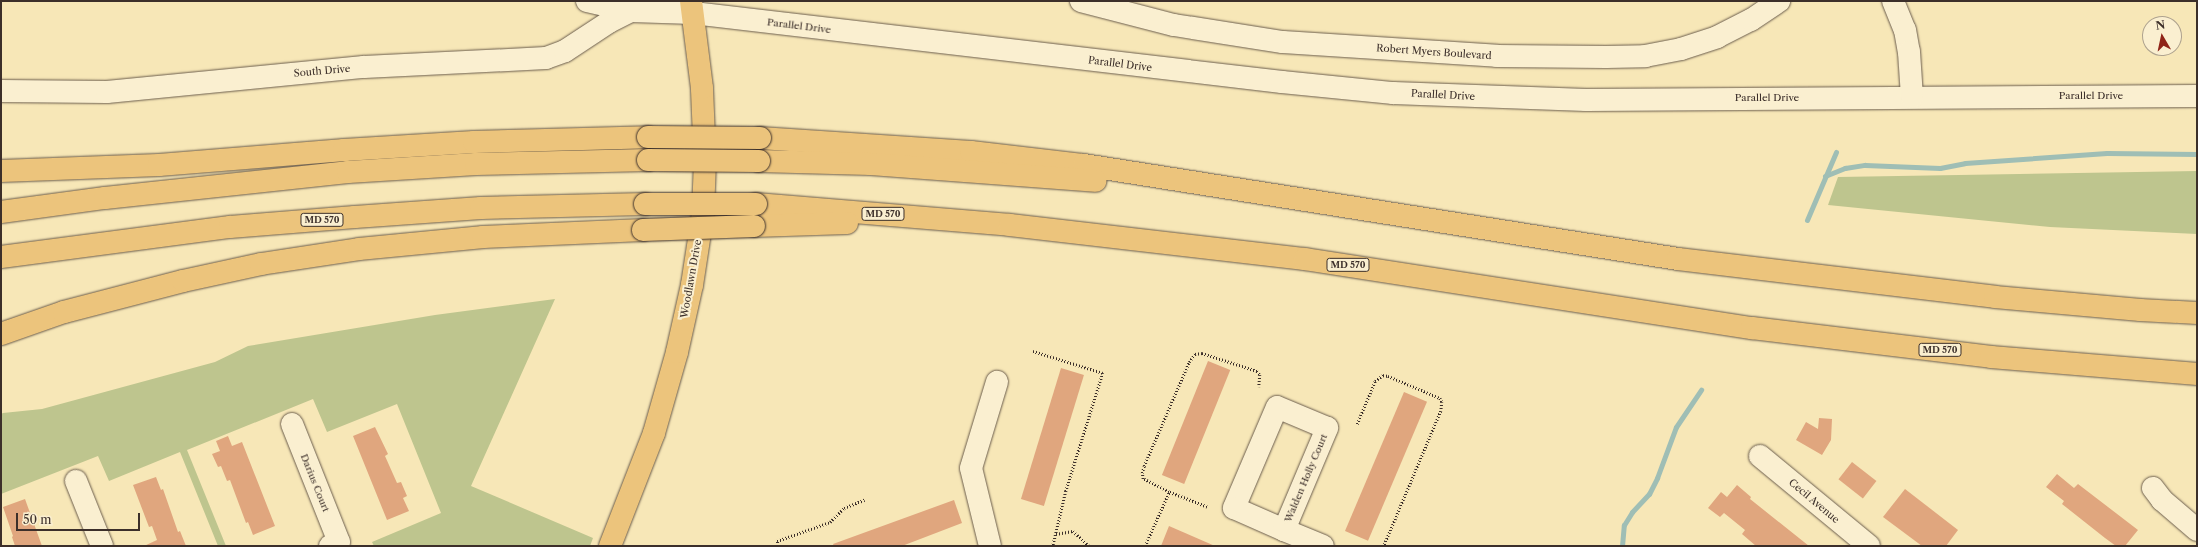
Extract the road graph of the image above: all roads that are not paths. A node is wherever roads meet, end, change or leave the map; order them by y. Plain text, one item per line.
1 (587, 1) edge
2 (1081, 1) edge
3 (1779, 1) edge
4 (1893, 1) edge
5 (692, 7) edge
6 (631, 11) junction
7 (1, 91) edge
8 (2197, 96) edge
9 (1912, 97) junction
10 (1, 171) edge
11 (1327, 203) junction
12 (1, 212) edge
13 (1010, 225) junction
14 (1, 257) edge
15 (2197, 312) edge
16 (1, 334) edge
17 (2197, 374) edge
18 (997, 382) dead end
19 (292, 424) dead end
20 (1760, 456) dead end
21 (76, 481) dead end
22 (2153, 488) dead end
23 (1284, 530) junction
24 (2197, 530) edge
25 (335, 544) edge
26 (102, 546) edge
27 (610, 546) edge
28 (990, 546) edge
29 (1323, 546) edge
30 (1869, 546) edge

1 - 6 street, Parallel Drive
2 - 3 street, Robert Myers Boulevard
4 - 9 street
5 - 6 street, Parallel Drive
5 - 9 street, Parallel Drive
5 - 27 main road, Woodlawn Drive
6 - 7 street, South Drive
8 - 9 street, Parallel Drive
10 - 11 main road, bridge
11 - 12 main road, bridge
11 - 15 main road
13 - 14 main road, MD 570, bridge
13 - 16 main road, bridge
13 - 17 main road, MD 570
18 - 28 street
19 - 25 street, Darius Court
20 - 30 street, Cecil Avenue
21 - 26 street
22 - 24 street
23 - 23 street, Walden Holly Court
23 - 29 street, Walden Holly Court

